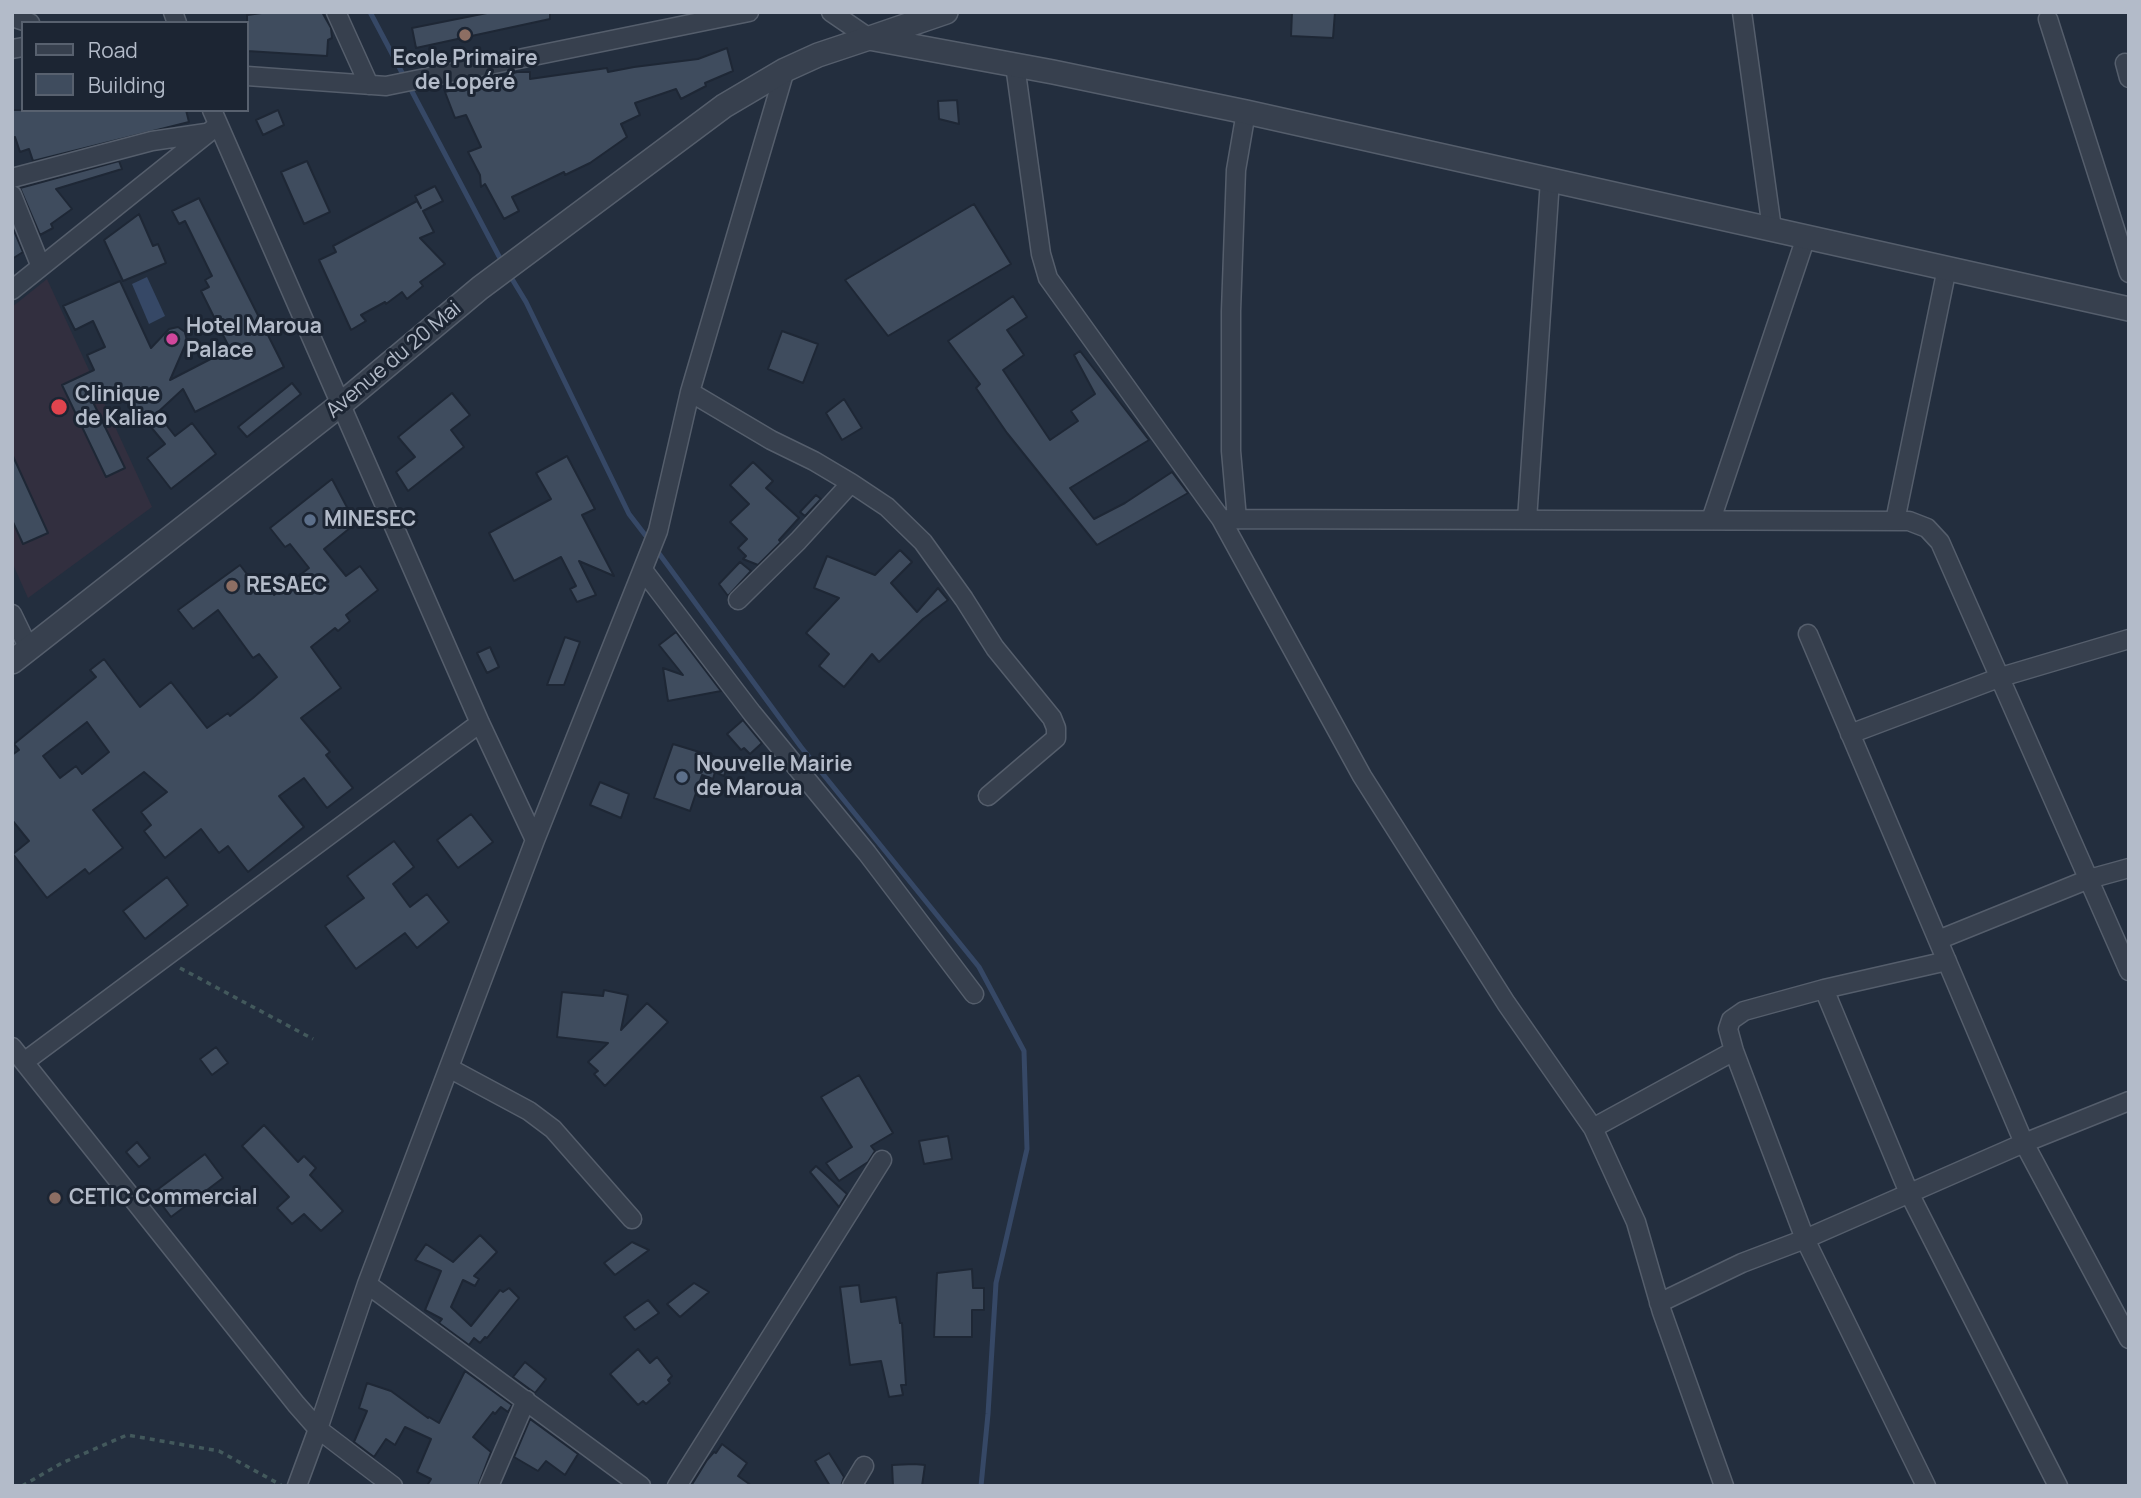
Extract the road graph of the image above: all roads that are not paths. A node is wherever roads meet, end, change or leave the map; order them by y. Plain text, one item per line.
1 (336, 12) edge
2 (749, 12) edge
3 (831, 12) edge
4 (946, 12) edge
5 (1742, 12) edge
6 (2048, 19) dead end
7 (869, 38) junction
8 (1015, 65) junction
9 (785, 70) junction
10 (248, 76) edge
11 (378, 85) junction
12 (1246, 112) junction
13 (213, 123) edge
14 (12, 178) edge
15 (1550, 180) junction
16 (12, 195) edge
17 (1772, 229) junction
18 (1806, 237) junction
19 (41, 267) junction
20 (1947, 268) junction
21 (2129, 273) edge
22 (12, 290) edge
23 (2129, 309) edge
24 (690, 392) junction
25 (340, 405) junction
26 (851, 482) junction
27 (1229, 519) junction
28 (1527, 520) junction
29 (1711, 520) junction
30 (1895, 521) junction
31 (645, 565) junction
32 (738, 600) dead end
33 (12, 614) edge
34 (1808, 634) dead end
35 (2129, 639) edge
36 (21, 655) edge
37 (2001, 677) junction
38 (480, 723) junction
39 (1850, 734) junction
40 (988, 796) dead end
41 (535, 840) junction
42 (2129, 868) edge
43 (2089, 879) junction
44 (1938, 940) junction
45 (1947, 961) junction
46 (2129, 971) edge
47 (1824, 989) junction
48 (974, 994) dead end
49 (12, 1047) edge
50 (1734, 1051) junction
51 (24, 1062) junction
52 (449, 1068) junction
53 (2129, 1101) edge
54 (1593, 1128) junction
55 (2024, 1143) junction
56 (882, 1160) dead end
57 (1909, 1193) junction
58 (632, 1219) dead end
59 (1805, 1239) junction
60 (367, 1284) junction
61 (1659, 1303) junction
62 (2129, 1339) edge
63 (526, 1400) junction
64 (318, 1429) junction
65 (864, 1465) dead end
66 (297, 1486) edge
67 (394, 1486) edge
68 (489, 1486) edge
69 (641, 1486) edge
70 (677, 1486) edge
71 (852, 1486) edge
72 (1724, 1486) edge
73 (1926, 1486) edge
74 (2058, 1486) edge

1 - 11 street
2 - 11 street
3 - 7 street
4 - 7 street, Avenue du 20 Mai
5 - 17 street
6 - 21 street
7 - 8 street
7 - 9 street, Avenue du 20 Mai
8 - 12 street
8 - 27 street
9 - 24 street
9 - 25 street, Avenue du 20 Mai
10 - 11 street
12 - 15 street
12 - 27 street
13 - 14 street
13 - 19 street
13 - 25 street
15 - 17 street
15 - 28 street
16 - 19 street
17 - 18 street
18 - 20 street
18 - 29 street
19 - 22 street
20 - 23 street
20 - 30 street
24 - 26 street
24 - 31 street
25 - 36 street, Avenue du 20 Mai
25 - 38 street
26 - 32 street
26 - 40 street
27 - 28 street
27 - 54 street
28 - 29 street
29 - 30 street
30 - 37 street
31 - 41 street
31 - 48 street
33 - 36 street
34 - 39 street
35 - 37 street
37 - 39 street
37 - 43 street
38 - 41 street
38 - 51 street
39 - 44 street
41 - 52 street
42 - 43 street
43 - 44 street
43 - 46 street
44 - 45 street
45 - 47 street
45 - 55 street
47 - 50 street
47 - 57 street
49 - 51 street
50 - 54 street
50 - 59 street
51 - 64 street
52 - 58 street
52 - 60 street
53 - 55 street
54 - 61 street
55 - 57 street
55 - 62 street
56 - 70 street
57 - 59 street
57 - 74 street
59 - 61 street
59 - 73 street
60 - 63 street
60 - 64 street
61 - 72 street
63 - 68 street
63 - 69 street
64 - 66 street
64 - 67 street
65 - 71 street

